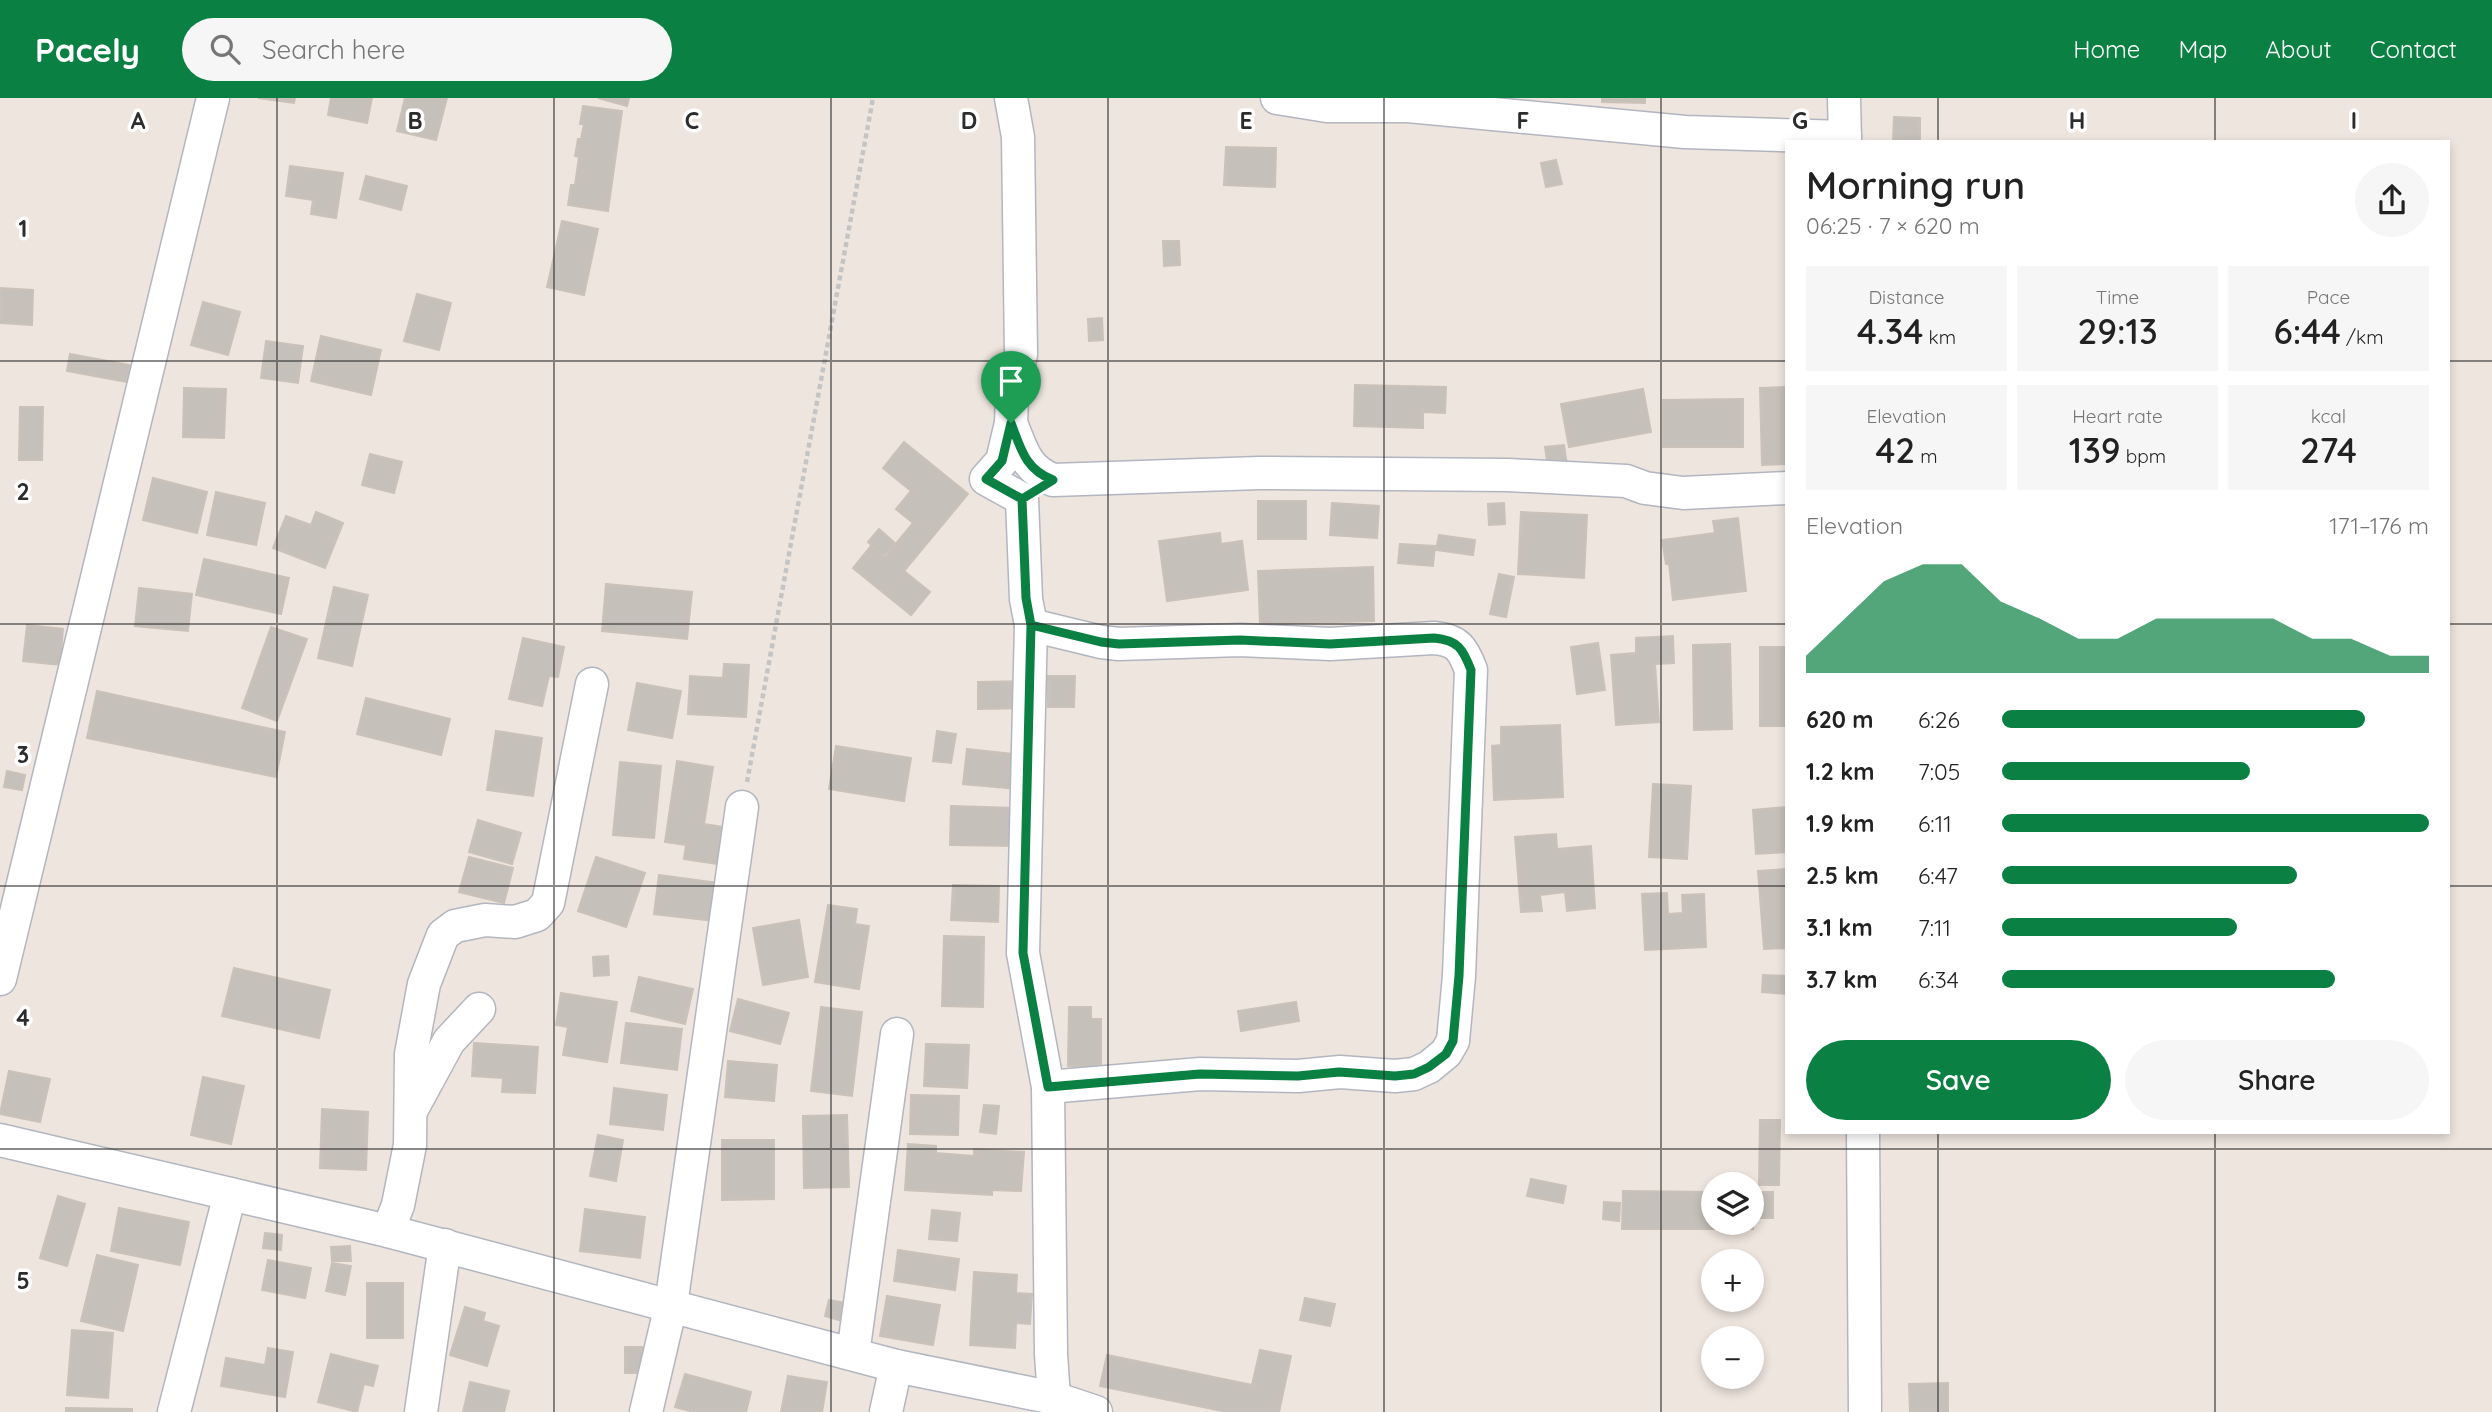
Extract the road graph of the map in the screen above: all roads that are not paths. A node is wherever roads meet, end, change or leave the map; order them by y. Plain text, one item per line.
1 (213, 98) edge
2 (1011, 98) edge
3 (1277, 98) edge
4 (1844, 98) edge
5 (1845, 140) edge
6 (1011, 423) junction
7 (1053, 480) junction
8 (1785, 488) edge
9 (1022, 499) junction
10 (1031, 625) junction
11 (592, 684) dead end
12 (742, 807) road end
13 (0, 979) edge
14 (479, 1009) dead end
15 (897, 1034) dead end
16 (1048, 1087) junction
17 (411, 1112) junction
18 (1863, 1134) edge
19 (0, 1140) edge
20 (230, 1194) junction
21 (388, 1231) junction
22 (445, 1245) junction
23 (671, 1305) junction
24 (853, 1354) junction
25 (896, 1366) junction
26 (1054, 1398) junction
27 (174, 1412) edge
28 (421, 1412) edge
29 (646, 1412) edge
30 (886, 1412) edge
31 (1096, 1412) edge
32 (1865, 1412) edge

1 - 13 street
2 - 6 street
3 - 5 street
4 - 5 street
6 - 7 street
6 - 9 street
7 - 8 street
7 - 9 street
9 - 10 street
10 - 16 street
10 - 16 street
11 - 17 street
12 - 23 street
14 - 17 street
15 - 24 street
16 - 26 street
17 - 21 street
18 - 32 street
19 - 20 street
20 - 21 street
20 - 27 street
21 - 22 street
22 - 23 street
22 - 28 street
23 - 24 street
23 - 29 street
24 - 25 street
25 - 26 street
25 - 30 street
26 - 31 street

